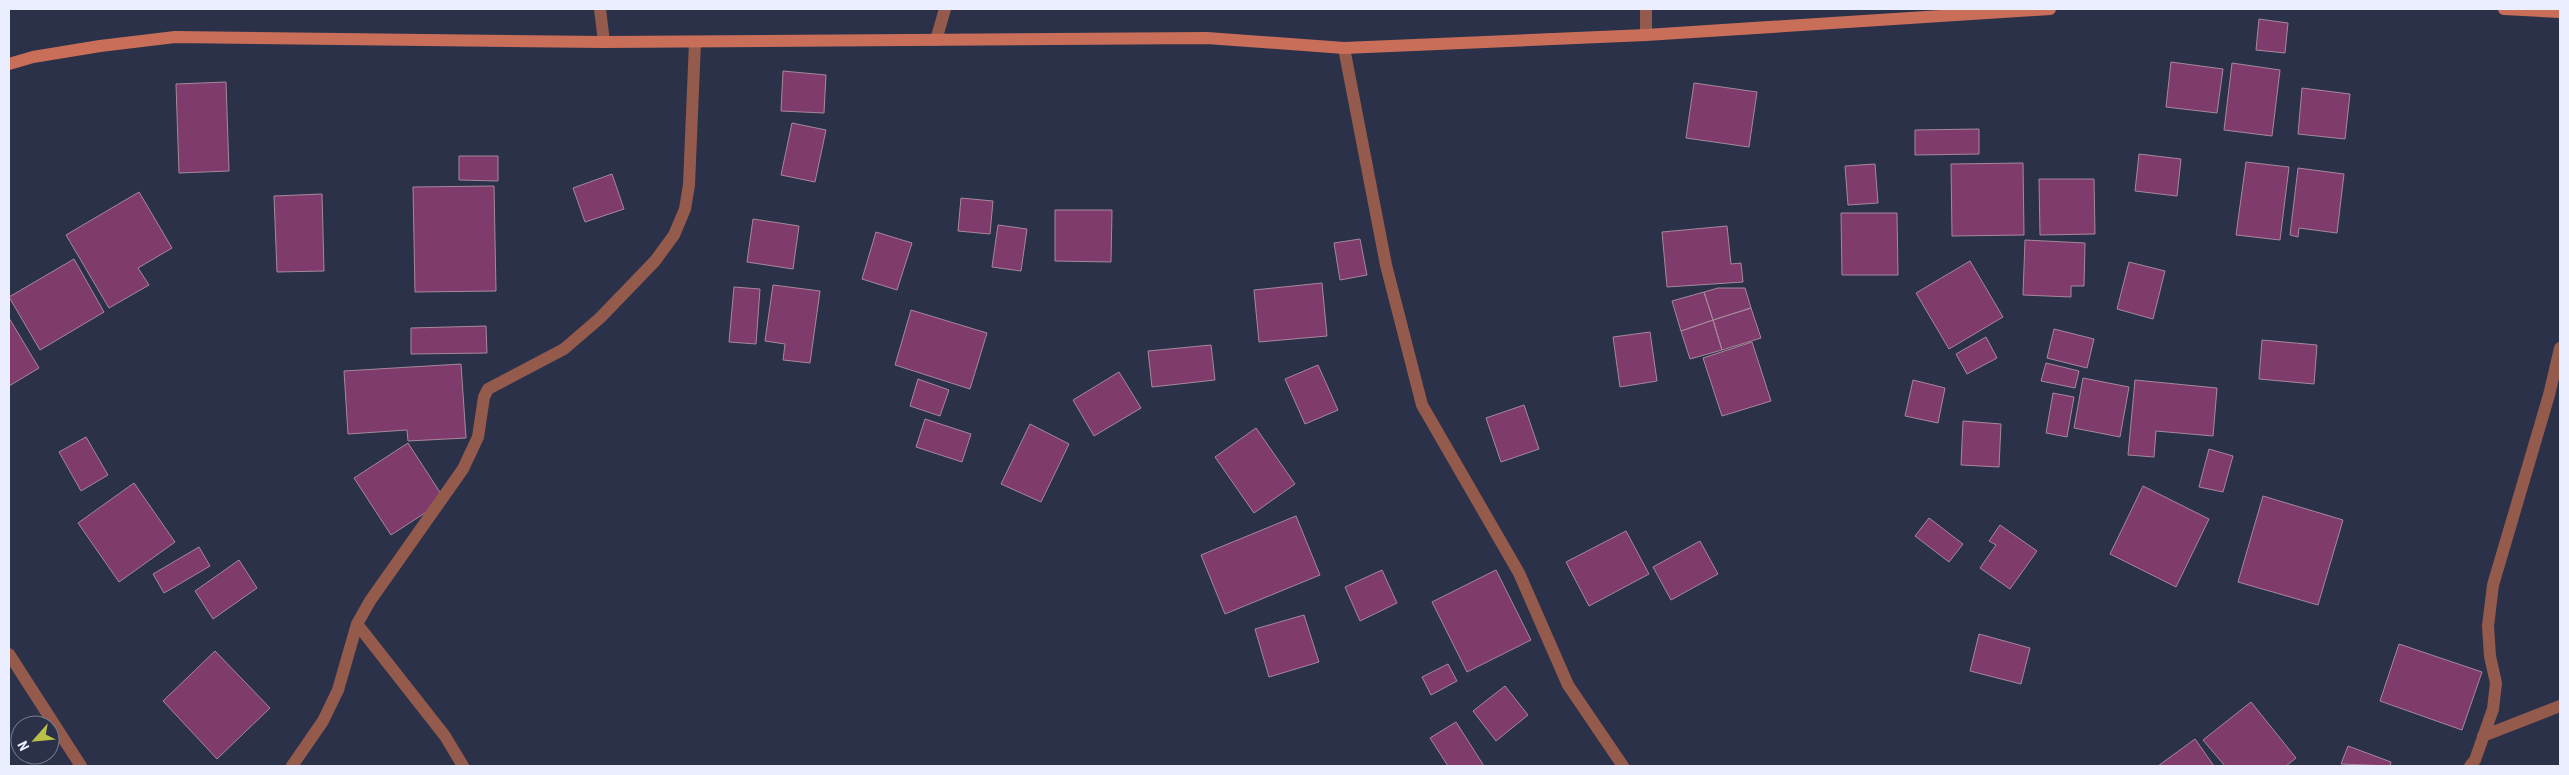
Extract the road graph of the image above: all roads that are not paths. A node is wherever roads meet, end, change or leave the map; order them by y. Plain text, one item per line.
1 (600, 9) edge
2 (944, 9) edge
3 (1646, 9) edge
4 (2050, 9) edge
5 (2504, 9) edge
6 (2560, 12) edge
7 (1646, 35) junction
8 (936, 40) junction
9 (604, 42) junction
10 (695, 42) junction
11 (1344, 48) junction
12 (9, 64) edge
13 (2560, 348) edge
14 (357, 624) junction
15 (9, 654) edge
16 (2560, 706) edge
17 (2484, 736) junction
18 (82, 766) edge
19 (292, 766) edge
20 (463, 766) edge
21 (1623, 766) edge
22 (2470, 766) edge

1 - 9 street
2 - 8 street
3 - 7 street
4 - 7 street
5 - 6 street
7 - 11 street
8 - 10 street
8 - 11 street
9 - 10 street
9 - 12 street
10 - 14 street
11 - 21 street
13 - 17 street
14 - 19 street
14 - 20 street
15 - 18 street
16 - 17 street
17 - 22 street

